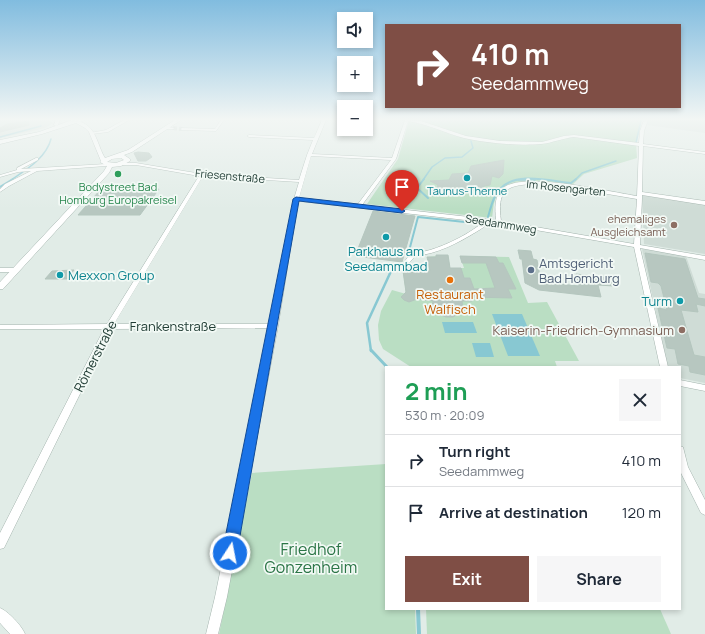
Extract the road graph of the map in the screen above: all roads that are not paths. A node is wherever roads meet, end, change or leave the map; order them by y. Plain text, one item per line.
1 (99, 150) edge
2 (311, 150) edge
3 (397, 150) edge
4 (641, 150) edge
5 (678, 150) edge
6 (130, 151) joint
7 (705, 153) edge
8 (309, 155) junction
9 (118, 156) junction
10 (36, 159) dead end
11 (128, 159) junction
12 (394, 159) junction
13 (107, 164) junction
14 (121, 164) junction
15 (136, 164) junction
16 (37, 169) junction
17 (17, 171) junction
18 (202, 175) junction
19 (0, 176) edge
20 (300, 181) junction
21 (0, 191) edge
22 (640, 196) junction
23 (296, 199) junction
24 (705, 203) edge
25 (359, 206) junction
26 (486, 220) junction
27 (500, 222) junction
28 (637, 247) junction
29 (705, 258) edge
30 (408, 261) dead end
31 (0, 270) edge
32 (16, 270) junction
33 (0, 288) edge
34 (0, 326) edge
35 (109, 326) junction
36 (274, 326) junction
37 (664, 366) edge
38 (681, 383) edge
39 (705, 388) edge
40 (681, 456) edge
41 (705, 508) edge
42 (0, 544) edge
43 (0, 614) edge
44 (19, 634) edge
45 (212, 634) edge

1 - 13 street
2 - 8 street
3 - 12 street
4 - 22 street
5 - 7 street
6 - 9 street
6 - 11 street
8 - 12 street
8 - 20 street
9 - 11 street
9 - 13 street
10 - 17 street
11 - 14 street
11 - 15 street, Friesenstraße
12 - 25 street
13 - 14 street
13 - 16 street
13 - 32 street
14 - 15 street, Friesenstraße
15 - 18 street, Friesenstraße
16 - 17 street
16 - 21 street
17 - 19 street
18 - 20 street, Friesenstraße
18 - 35 street, Römerstraße
20 - 23 street
22 - 24 street, Im Rosengarten
22 - 27 street, Im Rosengarten
22 - 28 street
23 - 25 street, Seedammweg
23 - 36 street
25 - 26 street, Seedammweg
26 - 27 street, Seedammweg
26 - 30 street
27 - 28 street, Seedammweg
28 - 29 street, Seedammweg
28 - 37 street
31 - 32 street
32 - 33 street
34 - 35 street, Frankenstraße
35 - 36 street, Frankenstraße
35 - 42 street, Römerstraße
36 - 45 street
38 - 39 street
40 - 41 street
43 - 44 street

